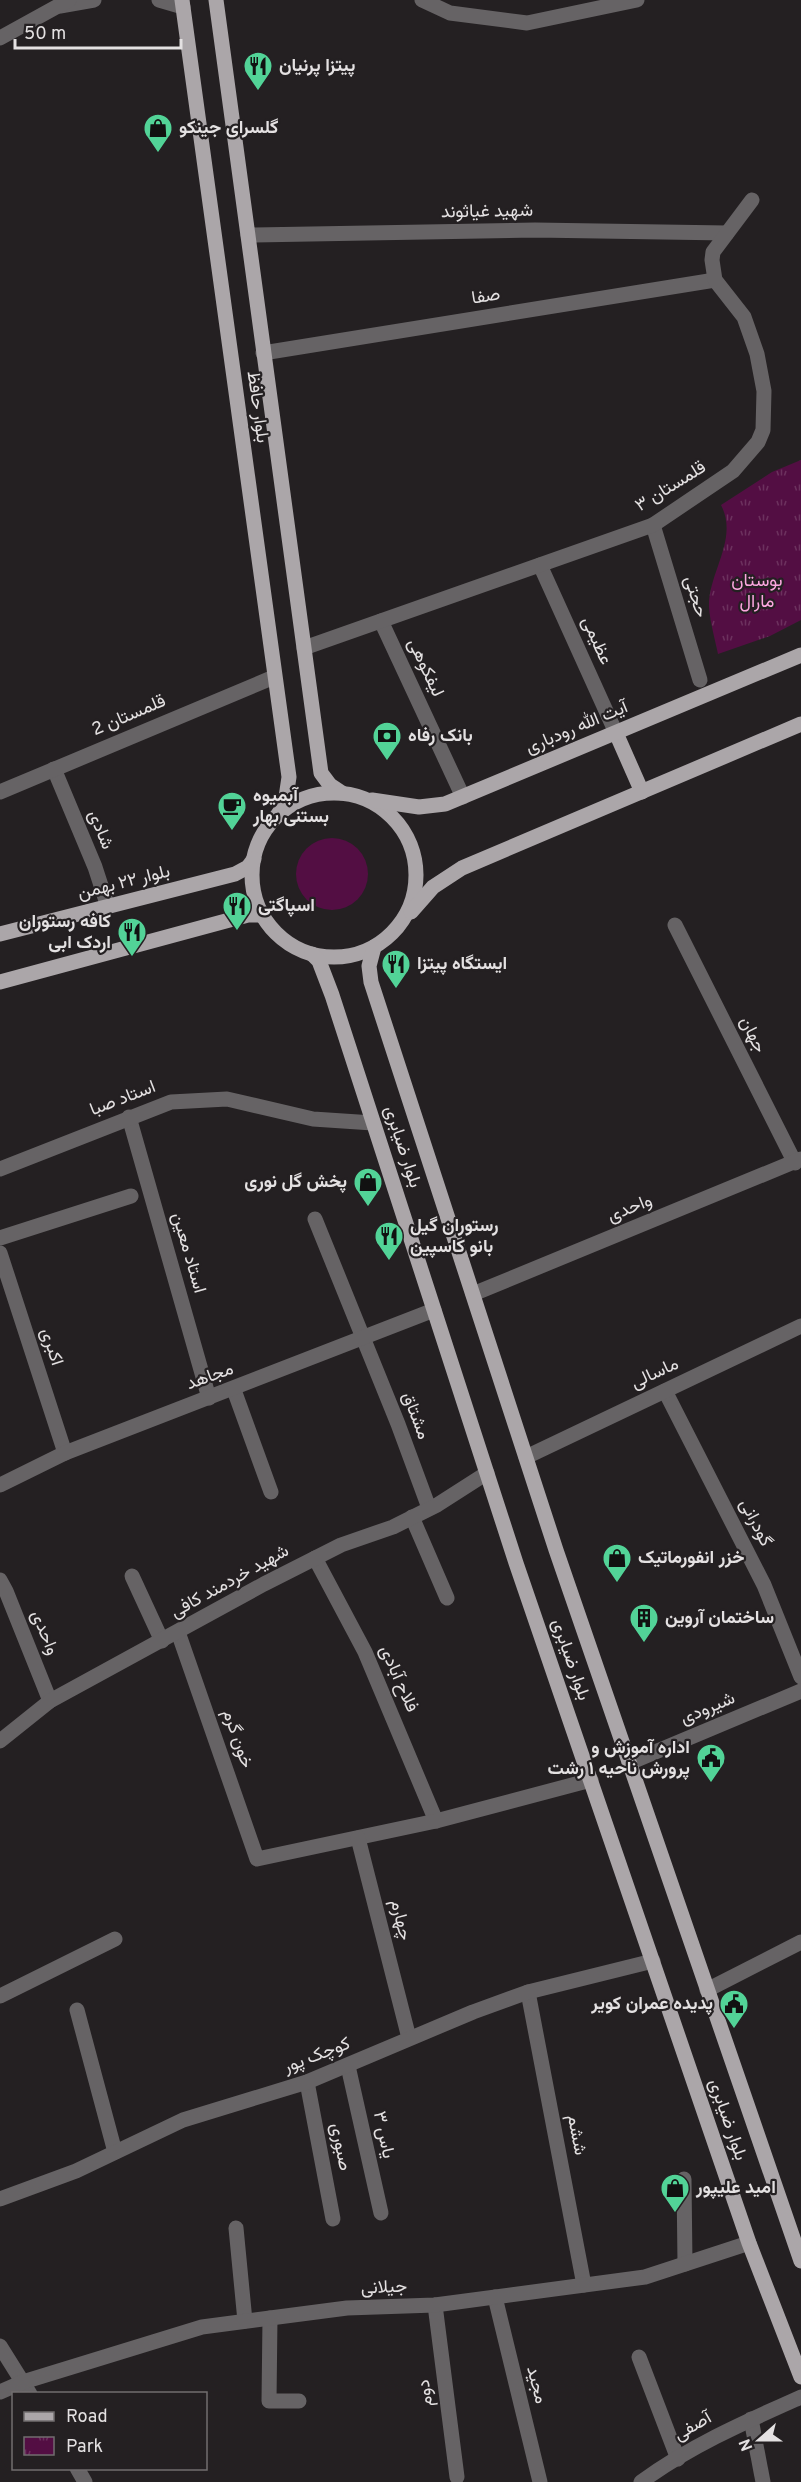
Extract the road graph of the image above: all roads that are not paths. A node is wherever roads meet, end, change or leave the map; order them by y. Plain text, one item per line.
1 (94, 0) edge
2 (159, 0) edge
3 (216, 0) edge
4 (422, 0) edge
5 (637, 0) edge
6 (183, 4) edge
7 (53, 5) edge
8 (0, 38) edge
9 (752, 200) dead end
10 (727, 233) junction
11 (248, 235) junction
12 (715, 280) junction
13 (263, 353) junction
14 (653, 525) junction
15 (540, 565) junction
16 (381, 621) junction
17 (304, 648) junction
18 (801, 655) edge
19 (274, 677) junction
20 (700, 680) dead end
21 (801, 724) edge
22 (616, 733) junction
23 (54, 769) junction
24 (0, 792) edge
25 (642, 792) junction
26 (342, 793) junction
27 (463, 797) junction
28 (363, 798) junction
29 (277, 816) junction
30 (254, 859) junction
31 (108, 907) junction
32 (263, 915) junction
33 (401, 923) junction
34 (675, 925) dead end
35 (0, 934) edge
36 (374, 947) junction
37 (312, 954) junction
38 (0, 982) edge
39 (129, 1118) junction
40 (373, 1123) junction
41 (798, 1161) edge
42 (0, 1169) edge
43 (131, 1196) dead end
44 (315, 1219) dead end
45 (0, 1238) edge
46 (0, 1252) edge
47 (473, 1294) junction
48 (434, 1310) junction
49 (801, 1326) edge
50 (363, 1339) junction
51 (234, 1390) junction
52 (665, 1391) junction
53 (209, 1398) junction
54 (65, 1453) junction
55 (526, 1457) junction
56 (487, 1473) junction
57 (0, 1485) edge
58 (271, 1492) dead end
59 (429, 1508) junction
60 (412, 1517) junction
61 (315, 1558) junction
62 (132, 1576) dead end
63 (0, 1580) edge
64 (447, 1598) dead end
65 (178, 1632) junction
66 (162, 1641) junction
67 (801, 1677) edge
68 (801, 1691) edge
69 (50, 1701) junction
70 (0, 1742) edge
71 (629, 1763) junction
72 (591, 1780) junction
73 (436, 1821) junction
74 (358, 1838) junction
75 (116, 1939) dead end
76 (801, 1942) edge
77 (652, 1961) junction
78 (707, 1990) junction
79 (528, 1992) junction
80 (0, 1996) edge
81 (77, 2010) dead end
82 (409, 2038) junction
83 (348, 2066) junction
84 (307, 2082) junction
85 (115, 2152) junction
86 (684, 2179) dead end
87 (0, 2199) edge
88 (381, 2213) dead end
89 (333, 2219) dead end
90 (236, 2228) dead end
91 (749, 2242) junction
92 (801, 2261) edge
93 (685, 2264) junction
94 (584, 2285) junction
95 (495, 2297) junction
96 (435, 2305) junction
97 (270, 2318) junction
98 (245, 2321) junction
99 (0, 2346) edge
100 (639, 2357) dead end
101 (801, 2377) edge
102 (26, 2388) edge
103 (0, 2392) edge
104 (801, 2397) edge
105 (299, 2401) dead end
106 (751, 2419) junction
107 (678, 2458) junction
108 (457, 2477) dead end
109 (540, 2482) edge
110 (641, 2482) edge
111 (763, 2482) edge

1 - 7 street
2 - 6 street
3 - 11 main road, بلوار حافظ
4 - 5 street
6 - 19 main road, بلوار حافظ
7 - 8 street
9 - 10 street
10 - 11 street, شهید غیاثوند
10 - 12 street
11 - 13 main road, بلوار حافظ
12 - 13 street, صفا
12 - 14 street, قلمستان ۳
13 - 17 main road, بلوار حافظ
14 - 15 street, قلمستان ۳
14 - 20 street, حجتی
15 - 16 street, قلمستان ۳
15 - 22 street, عظیمی
16 - 17 street, قلمستان ۳
16 - 27 street, لیفکوهی
17 - 26 main road, بلوار حافظ
18 - 22 main road, آیت الله رودباری
19 - 23 street, قلمستان 2
19 - 29 main road, بلوار حافظ
21 - 25 main road
22 - 25 main road
22 - 27 main road, آیت الله رودباری
23 - 24 street, قلمستان 2
23 - 31 street, شادی
25 - 33 main road
26 - 28 main road
26 - 29 main road
27 - 28 main road, آیت الله رودباری
28 - 33 main road
29 - 30 main road
30 - 31 main road, بلوار ۲۲ بهمن
30 - 32 main road
31 - 35 main road, بلوار ۲۲ بهمن
32 - 37 main road
32 - 38 main road
33 - 36 main road
34 - 41 street, جهان
36 - 37 main road
36 - 47 main road, بلوار ضیابری
37 - 40 main road, بلوار ضیابری
39 - 40 street, استاد صبا
39 - 42 street, استاد صبا
39 - 53 street, استاد معین
40 - 48 main road, بلوار ضیابری
41 - 47 street, واحدی
43 - 45 street
44 - 50 street, مشتاق
46 - 54 street, اکبری
47 - 55 main road, بلوار ضیابری
48 - 50 street, مجاهد
48 - 56 main road, بلوار ضیابری
49 - 52 street, ماسالی
50 - 51 street, مجاهد
50 - 59 street, مشتاق
51 - 53 street, مجاهد
51 - 58 street
52 - 55 street, ماسالی
52 - 67 street, گودرانی
53 - 54 street, مجاهد
54 - 57 street, مجاهد
55 - 71 main road, بلوار ضیابری
56 - 59 street, شهید خردمند کافی
56 - 72 main road, بلوار ضیابری
59 - 60 street, شهید خردمند کافی
60 - 61 street, شهید خردمند کافی
60 - 64 street
61 - 65 street, شهید خردمند کافی
61 - 73 street, فلاح آبادی
62 - 66 street
63 - 69 street, واحدی
65 - 66 street, شهید خردمند کافی
65 - 74 street, خون گرم
66 - 69 street, شهید خردمند کافی
68 - 71 street, شیرودی
69 - 70 street, شهید خردمند کافی
71 - 78 main road, بلوار ضیابری
72 - 73 street
72 - 77 main road, بلوار ضیابری
73 - 74 street
74 - 82 street, چهارم
75 - 80 street
76 - 78 street
77 - 79 street, کوچک پور
77 - 91 main road, بلوار ضیابری
78 - 92 main road, بلوار ضیابری
79 - 82 street, کوچک پور
79 - 94 street, ششم
81 - 85 street
82 - 83 street, کوچک پور
83 - 84 street, کوچک پور
83 - 88 street, یاس ۳
84 - 85 street, کوچک پور
84 - 89 street, صبوری
85 - 87 street, کوچک پور
86 - 93 street
90 - 98 street
91 - 93 street, جیلانی
91 - 101 main road, بلوار ضیابری
93 - 94 street, جیلانی
94 - 95 street, جیلانی
95 - 96 street, جیلانی
95 - 109 street, مجید
96 - 97 street, جیلانی
96 - 108 street, دوم
97 - 98 street, جیلانی
97 - 105 street
98 - 102 street, جیلانی
99 - 102 street
100 - 107 street
102 - 103 street, جیلانی
104 - 106 street, آصفی
106 - 107 street, آصفی
106 - 111 street
107 - 110 street, آصفی

